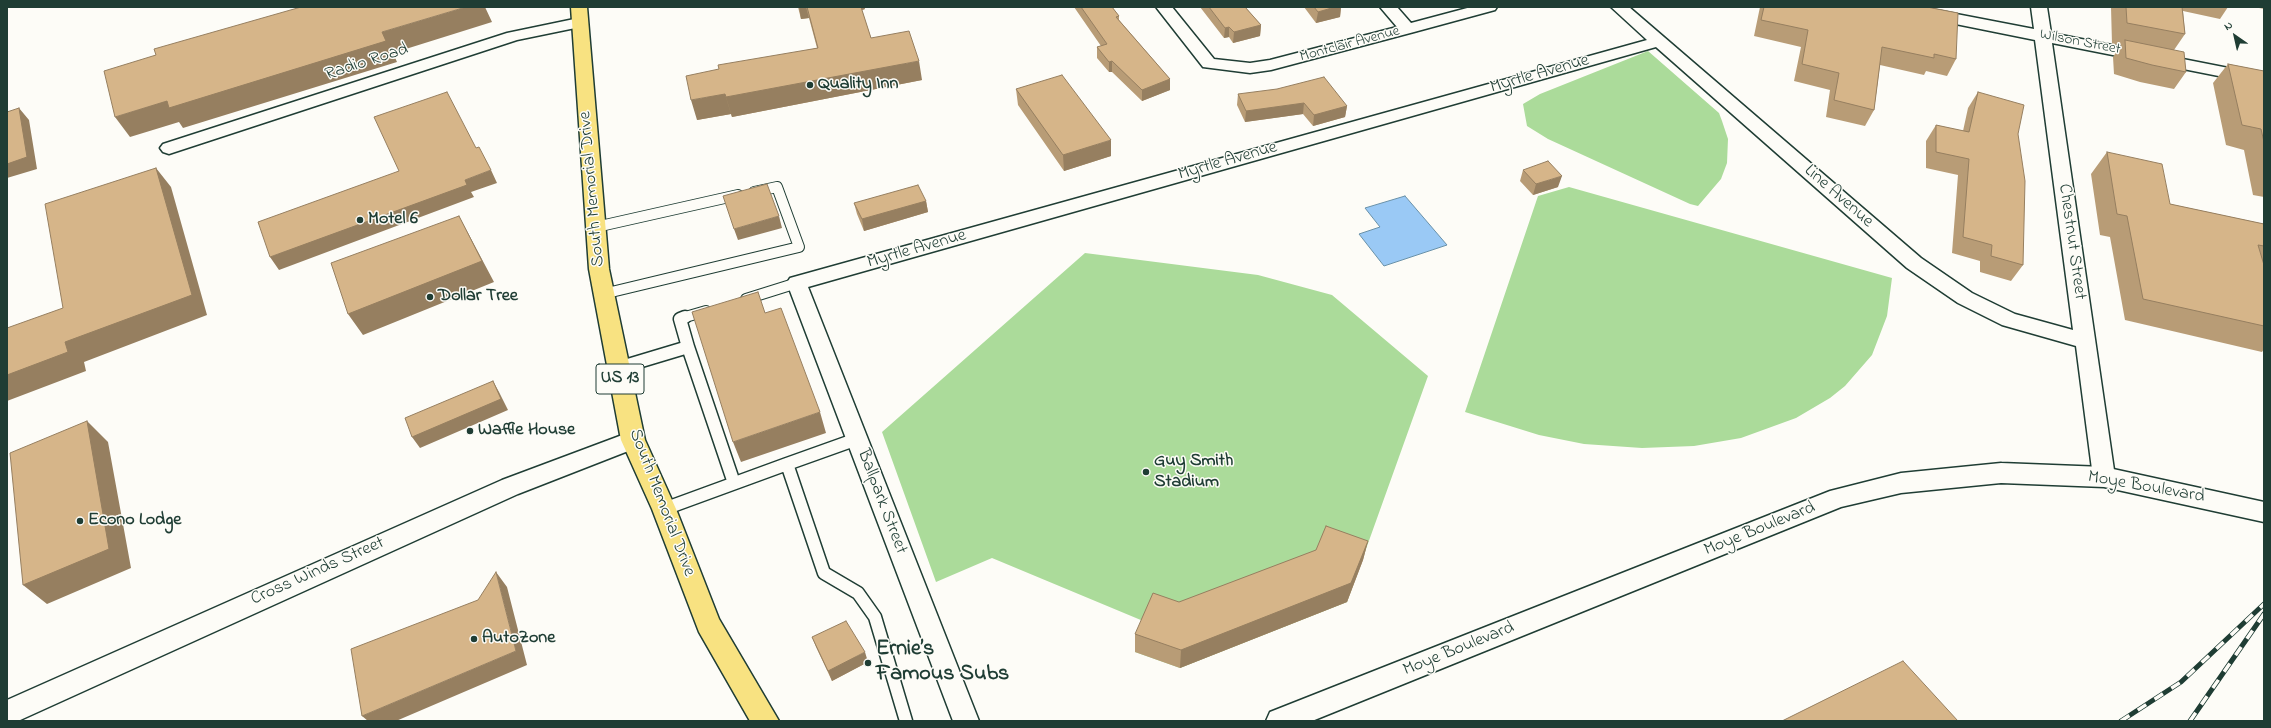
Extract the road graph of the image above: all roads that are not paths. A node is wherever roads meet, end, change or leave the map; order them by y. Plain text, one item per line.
1 (1164, 7) edge
2 (1388, 7) edge
3 (1489, 7) edge
4 (1620, 7) edge
5 (1896, 7) edge
6 (2039, 7) edge
7 (579, 15) edge
8 (1408, 29) junction
9 (2042, 36) junction
10 (1660, 41) junction
11 (2264, 80) edge
12 (169, 148) dead end
13 (596, 227) junction
14 (797, 284) junction
15 (603, 294) junction
16 (738, 301) edge
17 (716, 308) edge
18 (2085, 341) junction
19 (688, 347) junction
20 (618, 368) junction
21 (857, 439) junction
22 (633, 440) junction
23 (787, 464) junction
24 (2104, 477) junction
25 (734, 483) junction
26 (664, 509) junction
27 (2264, 512) edge
28 (7, 713) edge
29 (765, 721) edge
30 (906, 721) edge
31 (966, 721) edge
32 (1280, 721) edge

1 - 8 street, Montclair Avenue
2 - 8 street
3 - 8 street, Montclair Avenue
4 - 10 street, Line Avenue
5 - 9 street, Wilson Street
6 - 9 street, Chestnut Street
7 - 12 street, Radio Road
7 - 13 main road, South Memorial Drive / US 13
9 - 11 street, Wilson Street
9 - 18 street, Chestnut Street
10 - 14 street, Myrtle Avenue
10 - 18 street, Line Avenue
13 - 15 main road, South Memorial Drive / US 13
13 - 15 lane
14 - 16 lane
14 - 21 street, Ballpark Street
15 - 20 main road, South Memorial Drive / US 13
17 - 19 lane
18 - 24 street, Chestnut Street
19 - 20 lane
19 - 25 lane
20 - 22 main road, South Memorial Drive / US 13
21 - 23 lane
21 - 31 street, Ballpark Street
22 - 26 main road, South Memorial Drive / US 13
22 - 28 street, Cross Winds Street
23 - 25 lane
23 - 30 lane
24 - 27 main road, Moye Boulevard
24 - 32 main road, Moye Boulevard
25 - 26 lane
26 - 29 main road, South Memorial Drive / US 13

